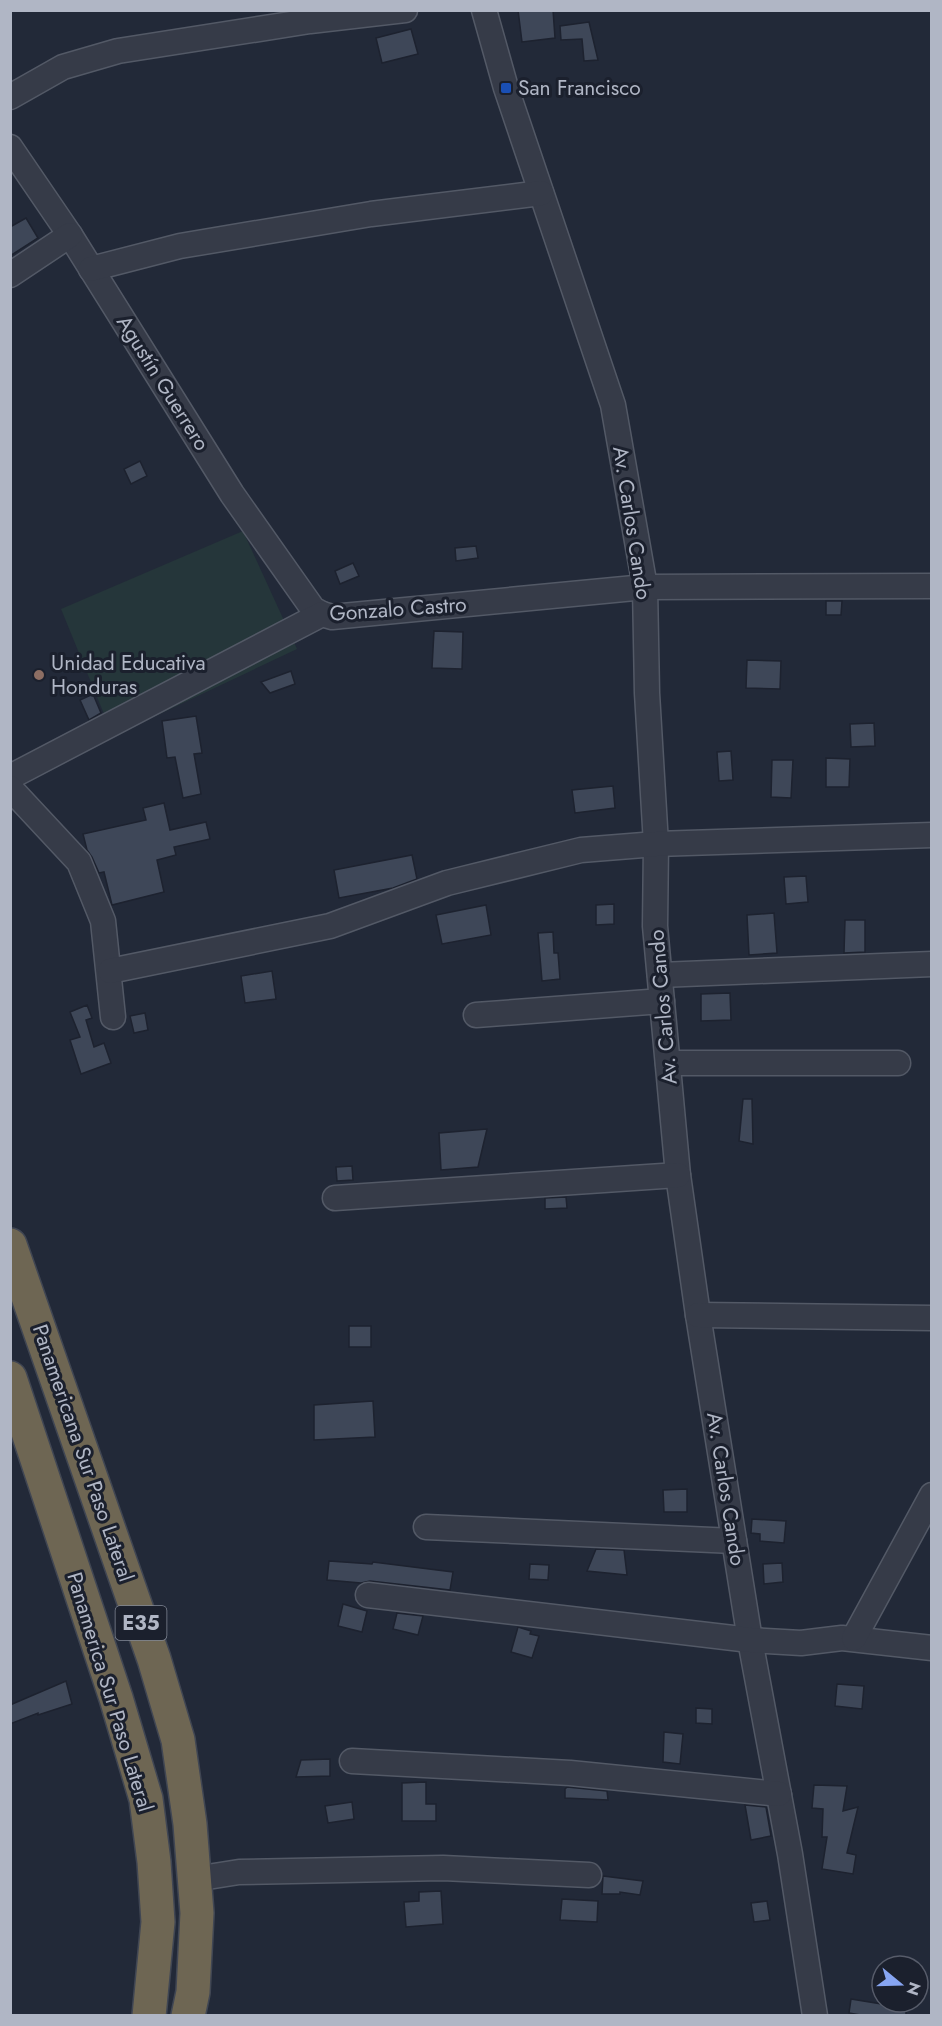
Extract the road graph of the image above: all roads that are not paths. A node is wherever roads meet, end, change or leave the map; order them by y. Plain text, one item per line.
1 (405, 10) edge
2 (484, 10) edge
3 (10, 97) edge
4 (10, 147) edge
5 (541, 193) junction
6 (70, 235) junction
7 (91, 269) junction
8 (10, 275) edge
9 (932, 586) edge
10 (645, 587) junction
11 (322, 614) junction
12 (10, 777) edge
13 (10, 789) edge
14 (932, 835) edge
15 (656, 844) junction
16 (932, 964) edge
17 (110, 971) junction
18 (660, 975) junction
19 (662, 1001) junction
20 (476, 1015) dead end
21 (113, 1017) dead end
22 (668, 1063) junction
23 (898, 1063) dead end
24 (678, 1175) junction
25 (335, 1198) dead end
26 (10, 1245) edge
27 (698, 1315) junction
28 (932, 1318) edge
29 (12, 1391) edge
30 (932, 1495) edge
31 (426, 1527) dead end
32 (734, 1541) junction
33 (368, 1595) dead end
34 (854, 1638) junction
35 (750, 1640) junction
36 (932, 1648) edge
37 (352, 1761) dead end
38 (779, 1794) junction
39 (589, 1875) dead end
40 (195, 1878) junction
41 (149, 2016) edge
42 (188, 2016) edge
43 (815, 2016) edge

1 - 3 street
2 - 5 street, Av. Carlos Cando
4 - 6 street, Agustín Guerrero
5 - 7 street
5 - 10 street, Av. Carlos Cando
6 - 7 street, Agustín Guerrero
6 - 8 street
7 - 11 street, Agustín Guerrero
9 - 10 street, Gonzalo Castro
10 - 11 street, Gonzalo Castro
10 - 15 street, Av. Carlos Cando
11 - 12 street, Gonzalo Castro
13 - 17 street
14 - 15 street
15 - 17 street
15 - 18 street, Av. Carlos Cando
16 - 18 street
17 - 21 street
18 - 19 street, Av. Carlos Cando
19 - 20 street
19 - 22 street, Av. Carlos Cando
22 - 23 street
22 - 24 street, Av. Carlos Cando
24 - 25 street
24 - 27 street, Av. Carlos Cando
26 - 40 highway, Panamericana Sur Paso Lateral / E35
27 - 28 street
27 - 32 street, Av. Carlos Cando
29 - 41 highway, Panamerica Sur Paso Lateral / E35
30 - 34 street
31 - 32 street
32 - 35 street, Av. Carlos Cando
33 - 35 street
34 - 35 street
34 - 36 street
35 - 38 street, Av. Carlos Cando
37 - 38 street
38 - 43 street, Av. Carlos Cando
39 - 40 street
40 - 42 highway, Panamericana Sur Paso Lateral / E35

